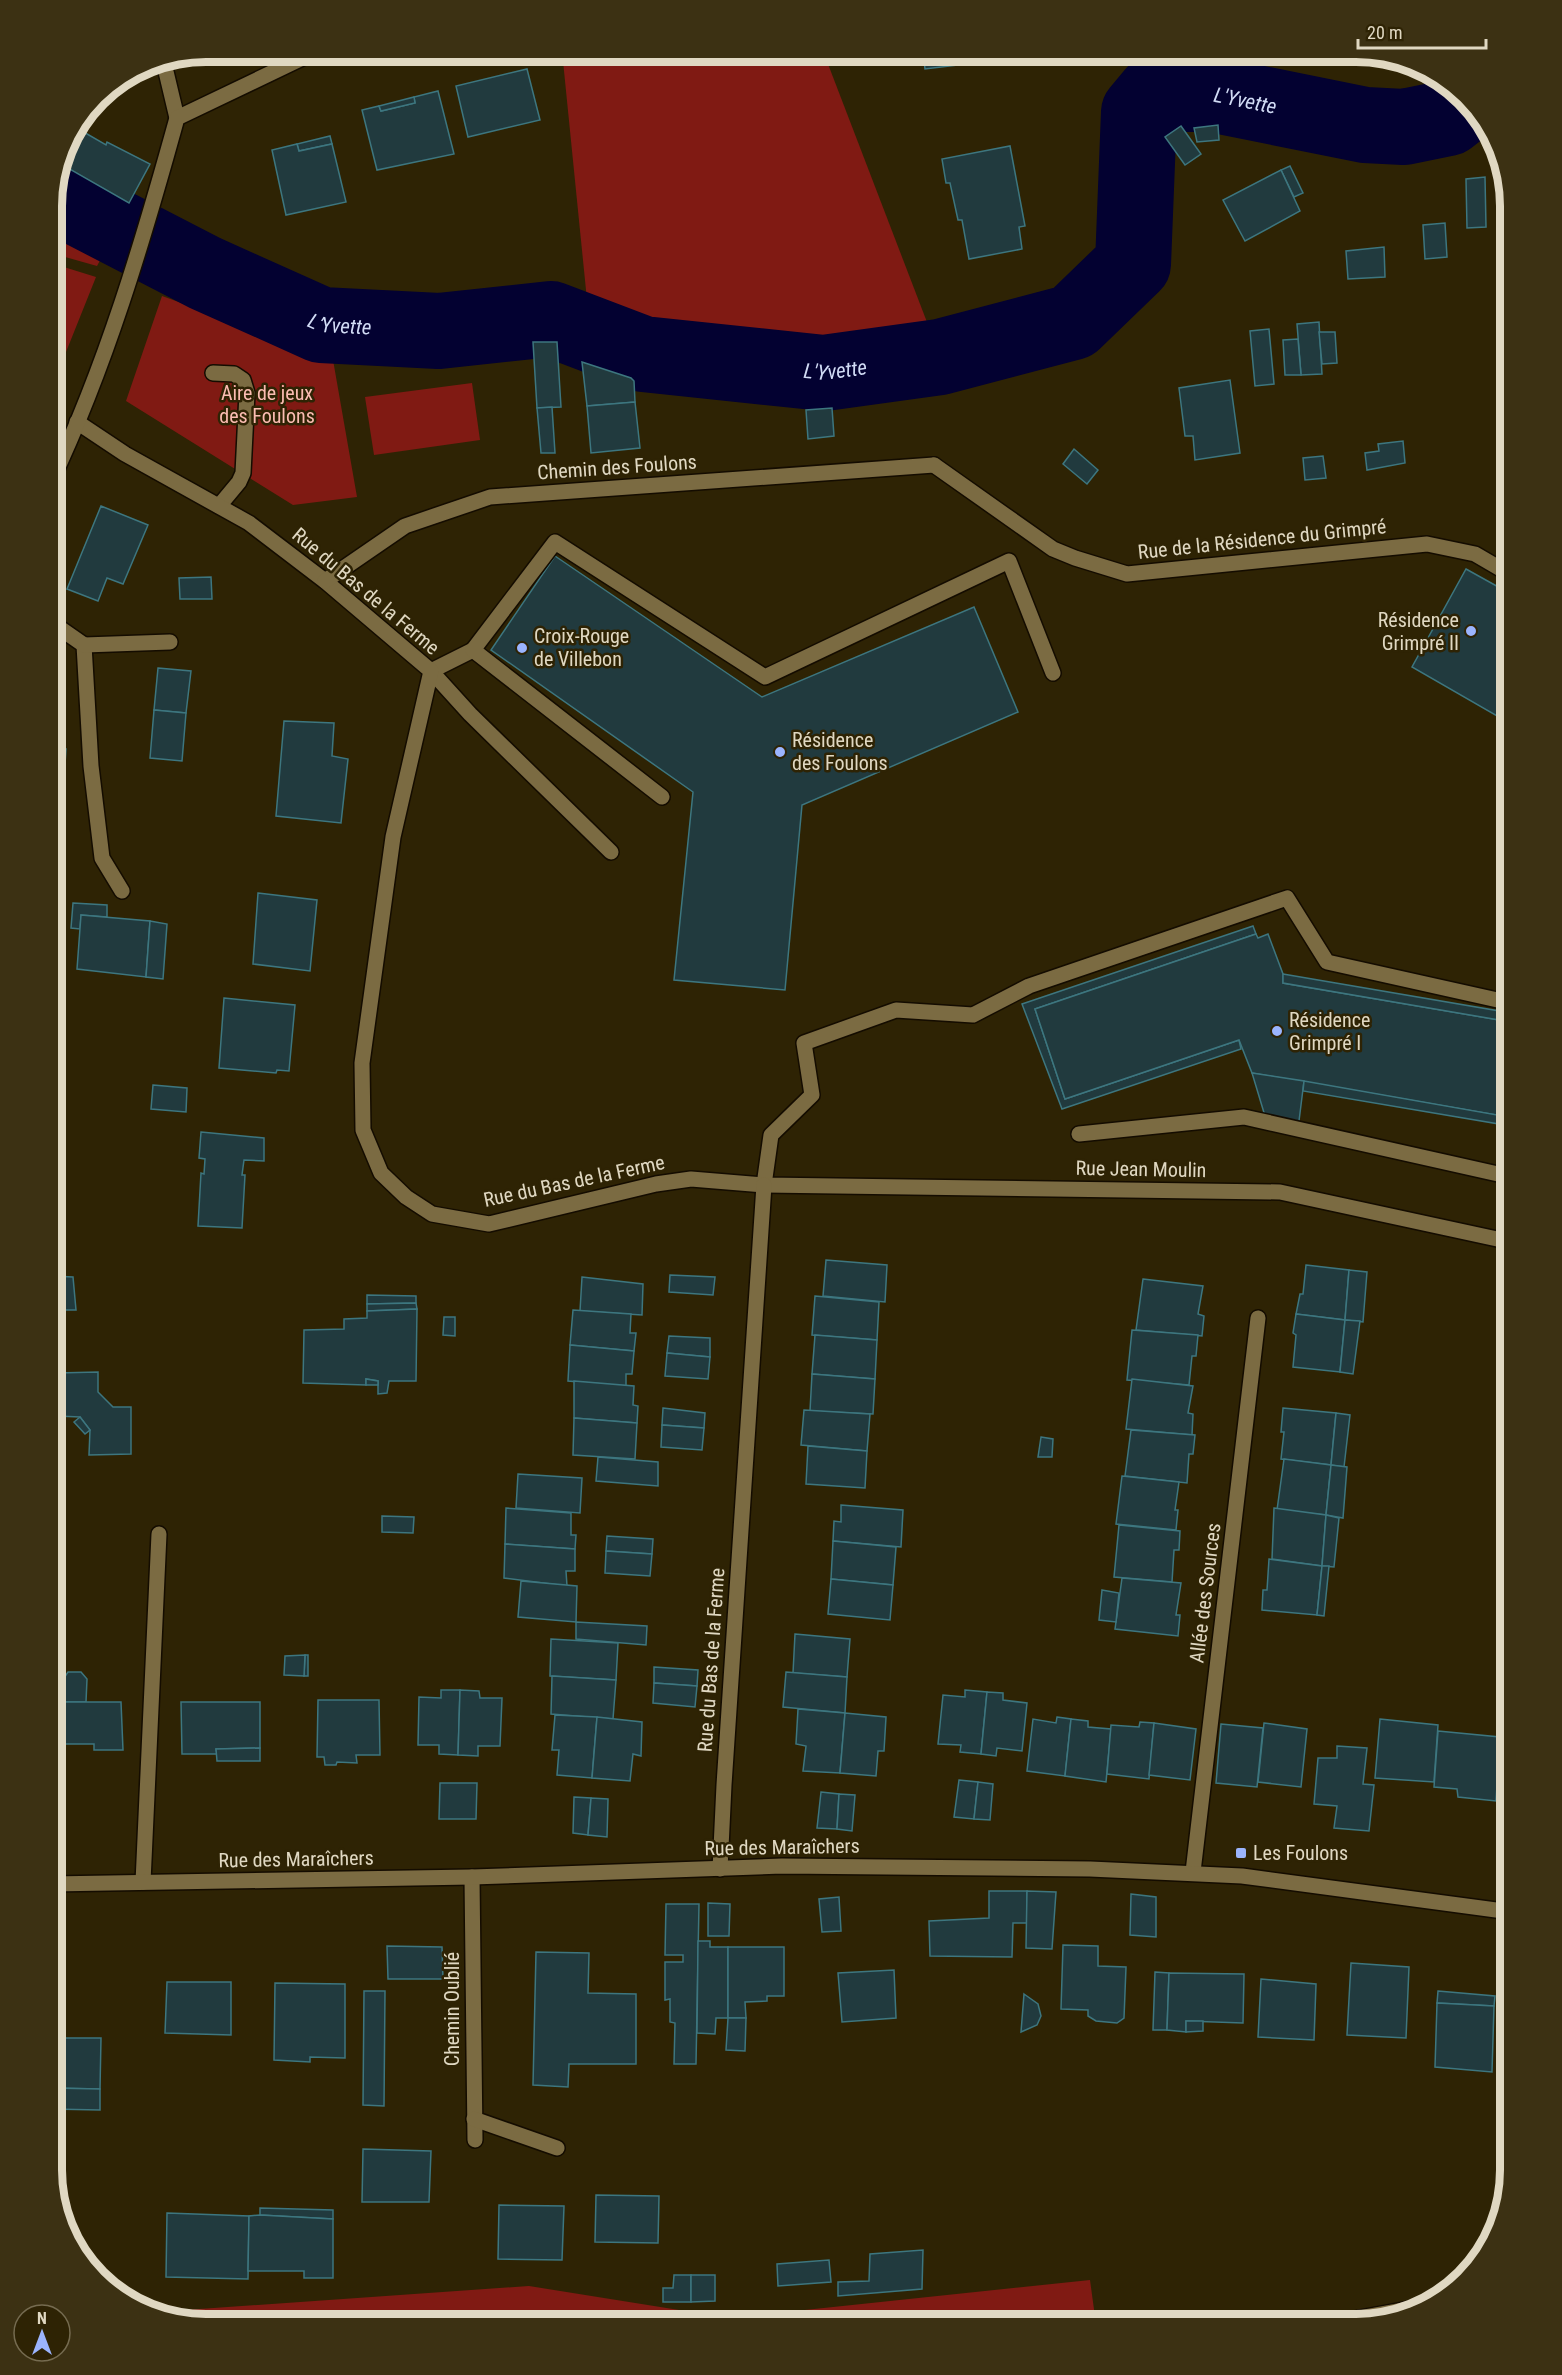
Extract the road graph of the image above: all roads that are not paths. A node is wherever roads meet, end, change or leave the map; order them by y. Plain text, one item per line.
1 (294, 62) edge
2 (165, 67) edge
3 (177, 118) junction
4 (213, 373) dead end
5 (77, 422) junction
6 (62, 457) edge
7 (934, 465) joint
8 (219, 506) junction
9 (1500, 568) edge
10 (324, 581) junction
11 (62, 630) edge
12 (170, 642) dead end
13 (84, 645) junction
14 (473, 650) junction
15 (431, 671) junction
16 (1053, 673) dead end
17 (662, 797) dead end
18 (611, 852) dead end
19 (122, 891) dead end
20 (1500, 1001) edge
21 (1079, 1134) dead end
22 (1500, 1174) edge
23 (764, 1185) junction
24 (1500, 1240) edge
25 (1258, 1318) dead end
26 (159, 1534) dead end
27 (720, 1869) junction
28 (1194, 1872) junction
29 (472, 1877) junction
30 (143, 1882) junction
31 (62, 1884) edge
32 (1500, 1911) edge
33 (474, 2119) junction
34 (475, 2140) dead end
35 (557, 2148) dead end

1 - 3 street
2 - 3 street
3 - 5 street
4 - 8 street
5 - 6 street
5 - 8 street, Rue du Bas de la Ferme
7 - 9 street, Rue de la Résidence du Grimpré
7 - 10 street, Chemin des Foulons
8 - 10 street, Rue du Bas de la Ferme
10 - 15 street, Rue du Bas de la Ferme
11 - 13 street
12 - 13 street
13 - 19 street
14 - 15 street
14 - 16 street
14 - 17 street
15 - 18 street
15 - 23 street, Rue du Bas de la Ferme
20 - 23 street
21 - 22 street
23 - 24 street, Rue Jean Moulin
23 - 27 street, Rue du Bas de la Ferme
25 - 28 street, Allée des Sources
26 - 30 street
27 - 28 street, Rue des Maraîchers
27 - 29 street, Rue des Maraîchers
28 - 32 street, Rue des Maraîchers
29 - 30 street, Rue des Maraîchers
29 - 33 street, Chemin Oublié
30 - 31 street, Rue des Maraîchers
33 - 34 street, Chemin Oublié
33 - 35 street

